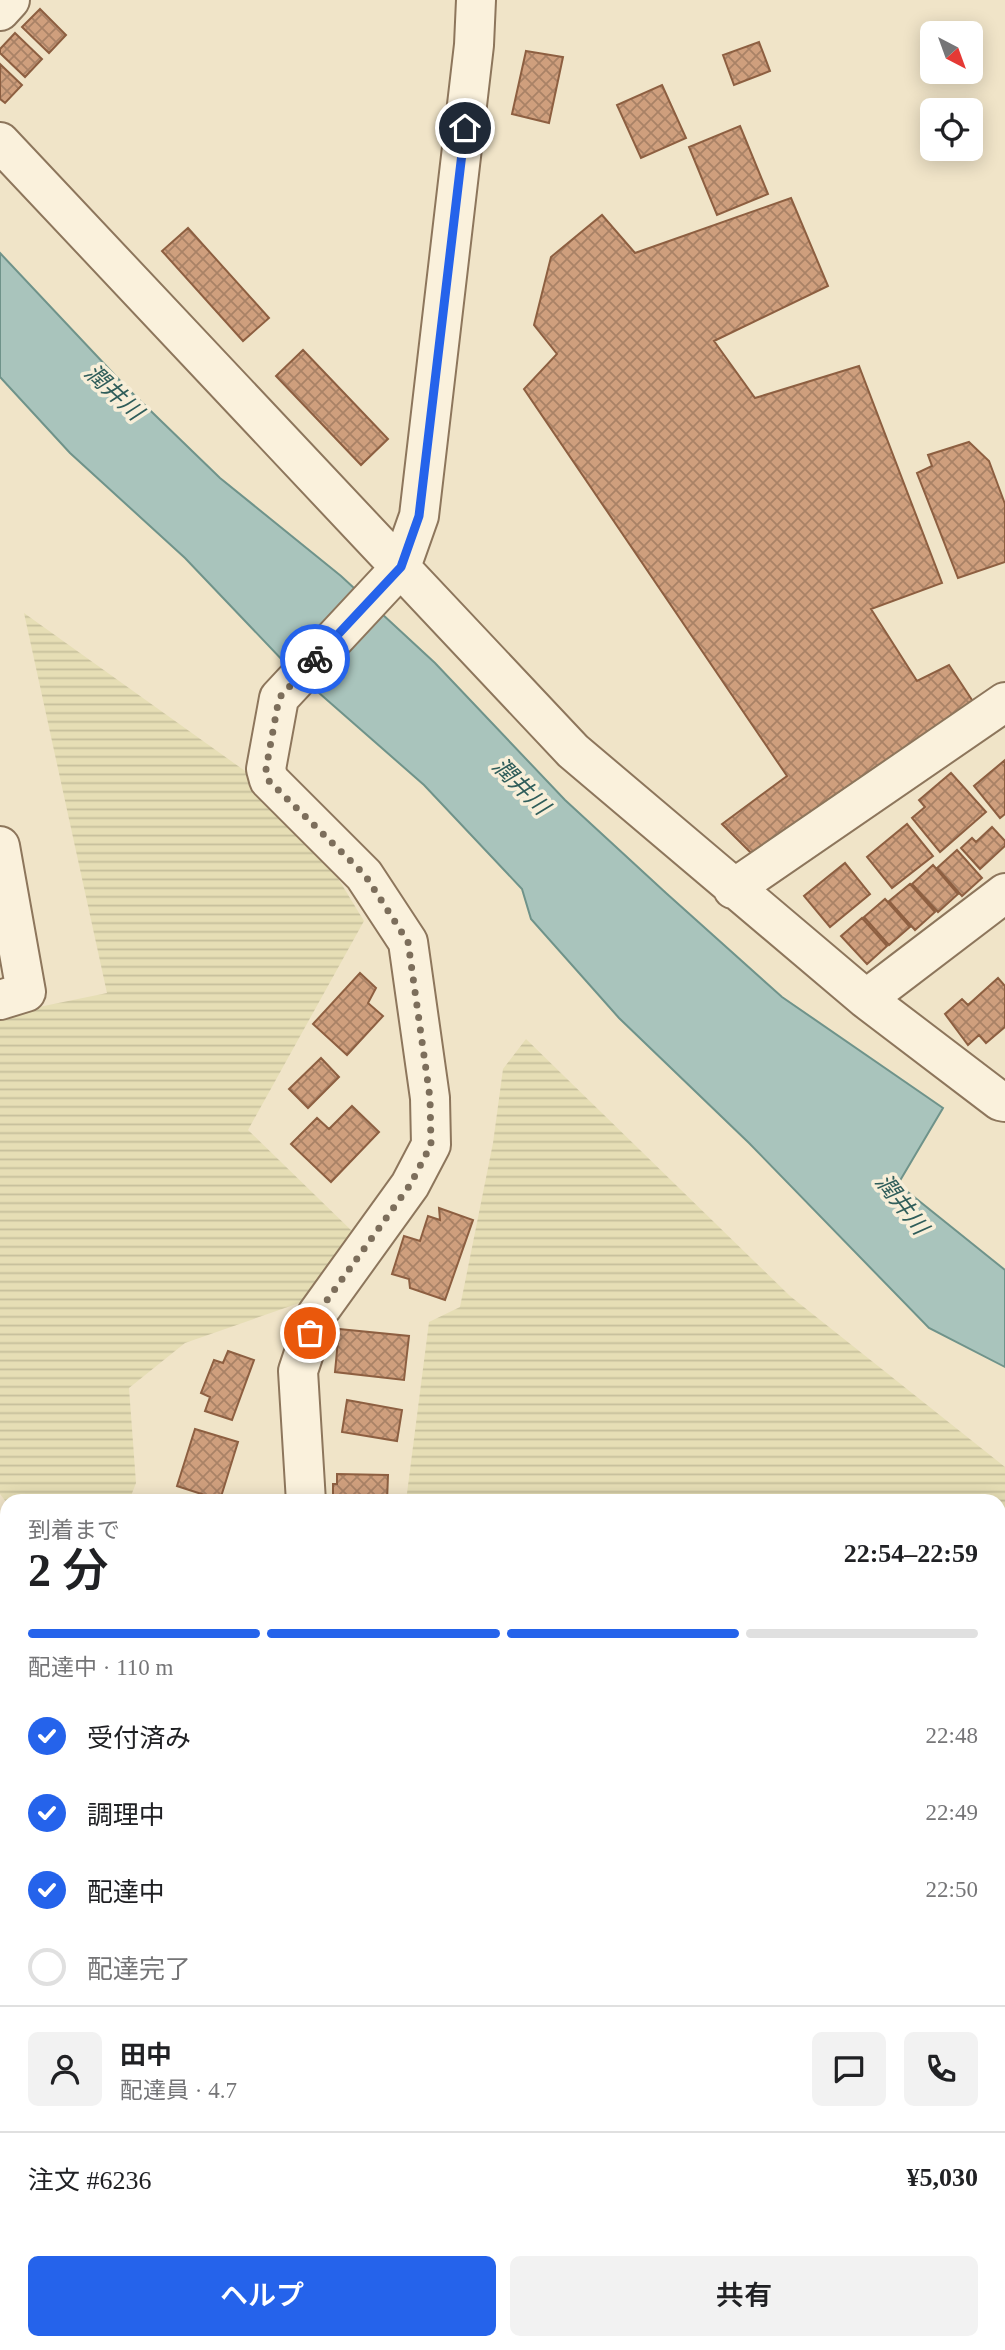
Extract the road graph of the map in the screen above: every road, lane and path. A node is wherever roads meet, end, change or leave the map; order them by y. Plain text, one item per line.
1 (10, 0) edge
2 (475, 0) edge
3 (0, 11) edge
4 (0, 142) edge
5 (401, 567) junction
6 (1005, 702) edge
7 (0, 846) edge
8 (733, 889) junction
9 (1005, 893) edge
10 (866, 999) junction
11 (0, 1000) edge
12 (1005, 1102) edge
13 (306, 1494) edge

1 - 3 street
2 - 5 street
4 - 5 street
5 - 8 street
5 - 13 street
6 - 8 street
7 - 11 street
8 - 10 street
9 - 10 street
10 - 12 street

